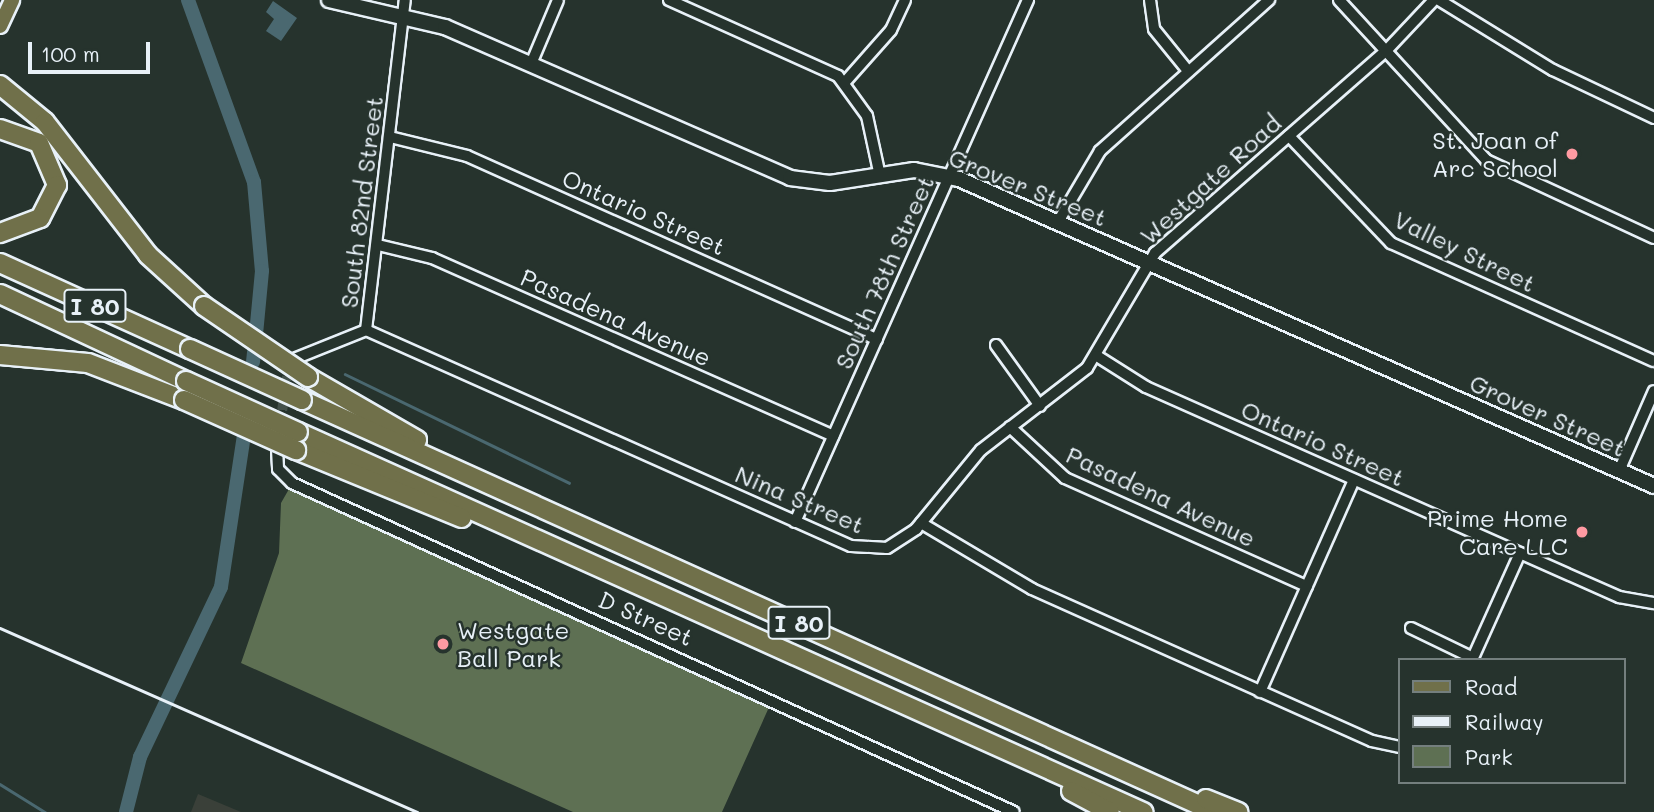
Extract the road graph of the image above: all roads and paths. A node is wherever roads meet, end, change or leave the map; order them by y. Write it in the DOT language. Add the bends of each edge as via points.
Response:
graph roads {
  1 [pos="12,0"];
  2 [pos="328,0"];
  3 [pos="405,0"];
  4 [pos="558,0"];
  5 [pos="669,0"];
  6 [pos="905,0"];
  7 [pos="1028,0"];
  8 [pos="1150,0"];
  9 [pos="1269,0"];
  10 [pos="1339,0"];
  11 [pos="1436,0"];
  12 [pos="403,19"];
  13 [pos="0,26"];
  14 [pos="1384,52"];
  15 [pos="531,64"];
  16 [pos="1188,71"];
  17 [pos="845,82"];
  18 [pos="0,85"];
  19 [pos="0,98"];
  20 [pos="1654,118"];
  21 [pos="0,129"];
  22 [pos="56,135"];
  23 [pos="1289,136"];
  24 [pos="390,137"];
  25 [pos="880,176"];
  26 [pos="949,176"];
  27 [pos="1058,222"];
  28 [pos="0,233"];
  29 [pos="1654,238"];
  30 [pos="378,246"];
  31 [pos="1148,262"];
  32 [pos="0,263"];
  33 [pos="0,294"];
  34 [pos="0,307"];
  35 [pos="366,330"];
  36 [pos="877,339"];
  37 [pos="996,345"];
  38 [pos="0,355"];
  39 [pos="1097,356"];
  40 [pos="294,359"];
  41 [pos="1654,360"];
  42 [pos="186,380"];
  43 [pos="1654,391"];
  44 [pos="1040,406"];
  45 [pos="1010,427"];
  46 [pos="833,436"];
  47 [pos="297,441"];
  48 [pos="277,451"];
  49 [pos="1619,471"];
  50 [pos="1354,480"];
  51 [pos="1654,486"];
  52 [pos="795,522"];
  53 [pos="921,523"];
  54 [pos="582,526"];
  55 [pos="1520,553"];
  56 [pos="1307,586"];
  57 [pos="1654,603"];
  58 [pos="1411,628"];
  59 [pos="1471,658"];
  60 [pos="1473,658"];
  61 [pos="1260,692"];
  62 [pos="1015,721"];
  63 [pos="944,723"];
  64 [pos="1398,747"];
  65 [pos="1014,812"];
  66 [pos="1110,812"];
  67 [pos="1143,812"];
  68 [pos="1215,812"];
  69 [pos="1238,812"];
  1 -- 13 [label="main road"];
  2 -- 12 [label="street, Grover Street"];
  3 -- 12 [label="street, South 82nd Street"];
  4 -- 15 [label="street"];
  5 -- 17 [label="street"];
  6 -- 17 [label="street" via="891,30"];
  7 -- 26 [label="street, South 78th Street"];
  8 -- 16 [label="street" via="1154,29"];
  9 -- 16 [label="street"];
  10 -- 14 [label="street"];
  11 -- 14 [label="street, Westgate Road"];
  11 -- 20 [label="street" via="1553,70"];
  12 -- 15 [label="street, Grover Street" via="445,27"];
  12 -- 24 [label="street, South 82nd Street"];
  14 -- 23 [label="street, Westgate Road"];
  14 -- 29 [label="street" via="1486,160"];
  15 -- 25 [label="street, Grover Street" via="790,178 830,183"];
  16 -- 27 [label="street" via="1100,151"];
  17 -- 25 [label="street" via="867,116"];
  18 -- 22 [label="highway"];
  19 -- 22 [label="highway"];
  21 -- 28 [label="highway" via="39,143 57,185 40,218"];
  22 -- 54 [label="highway, bridge" via="148,255 204,306 308,377"];
  23 -- 31 [label="street, Westgate Road"];
  23 -- 41 [label="street, Valley Street" via="1391,243"];
  24 -- 30 [label="street, South 82nd Street"];
  24 -- 36 [label="street, Ontario Street" via="467,156"];
  25 -- 26 [label="street, Grover Street" via="914,170"];
  26 -- 27 [label="street, Grover Street"];
  26 -- 36 [label="street, South 78th Street"];
  27 -- 31 [label="street, Grover Street"];
  30 -- 35 [label="street, South 82nd Street"];
  30 -- 46 [label="street, Pasadena Avenue" via="432,258"];
  31 -- 39 [label="street, Westgate Road"];
  31 -- 49 [label="street, Grover Street"];
  32 -- 54 [label="highway, I 80, bridge"];
  33 -- 42 [label="highway, I 80"];
  34 -- 42 [label="highway"];
  35 -- 40 [label="street, South 82nd Street"];
  35 -- 52 [label="street, Nina Street"];
  36 -- 46 [label="street, South 78th Street"];
  37 -- 44 [label="street"];
  38 -- 47 [label="highway, bridge" via="88,363"];
  39 -- 44 [label="street, Westgate Road"];
  39 -- 50 [label="street, Ontario Street" via="1146,387"];
  42 -- 47 [label="highway, I 80, bridge"];
  43 -- 49 [label="street"];
  44 -- 45 [label="street, Westgate Road"];
  45 -- 53 [label="street, Westgate Road" via="961,468"];
  45 -- 56 [label="street, Pasadena Avenue" via="1065,478"];
  46 -- 52 [label="street, South 78th Street"];
  47 -- 63 [label="highway, I 80"];
  48 -- 65 [label="street, D Street" via="280,473 292,483"];
  49 -- 51 [label="street, Grover Street"];
  50 -- 55 [label="street, Ontario Street"];
  50 -- 56 [label="street"];
  52 -- 53 [label="street, Nina Street" via="873,550 895,545"];
  53 -- 61 [label="street" via="1032,589"];
  54 -- 62 [label="highway, I 80"];
  55 -- 57 [label="street, Ontario Street" via="1626,599"];
  55 -- 60 [label="street"];
  56 -- 61 [label="street"];
  58 -- 59 [label="street"];
  61 -- 64 [label="street" via="1372,741"];
  62 -- 68 [label="highway, I 80"];
  62 -- 69 [label="highway"];
  63 -- 66 [label="highway"];
  63 -- 67 [label="highway, I 80"];
}
